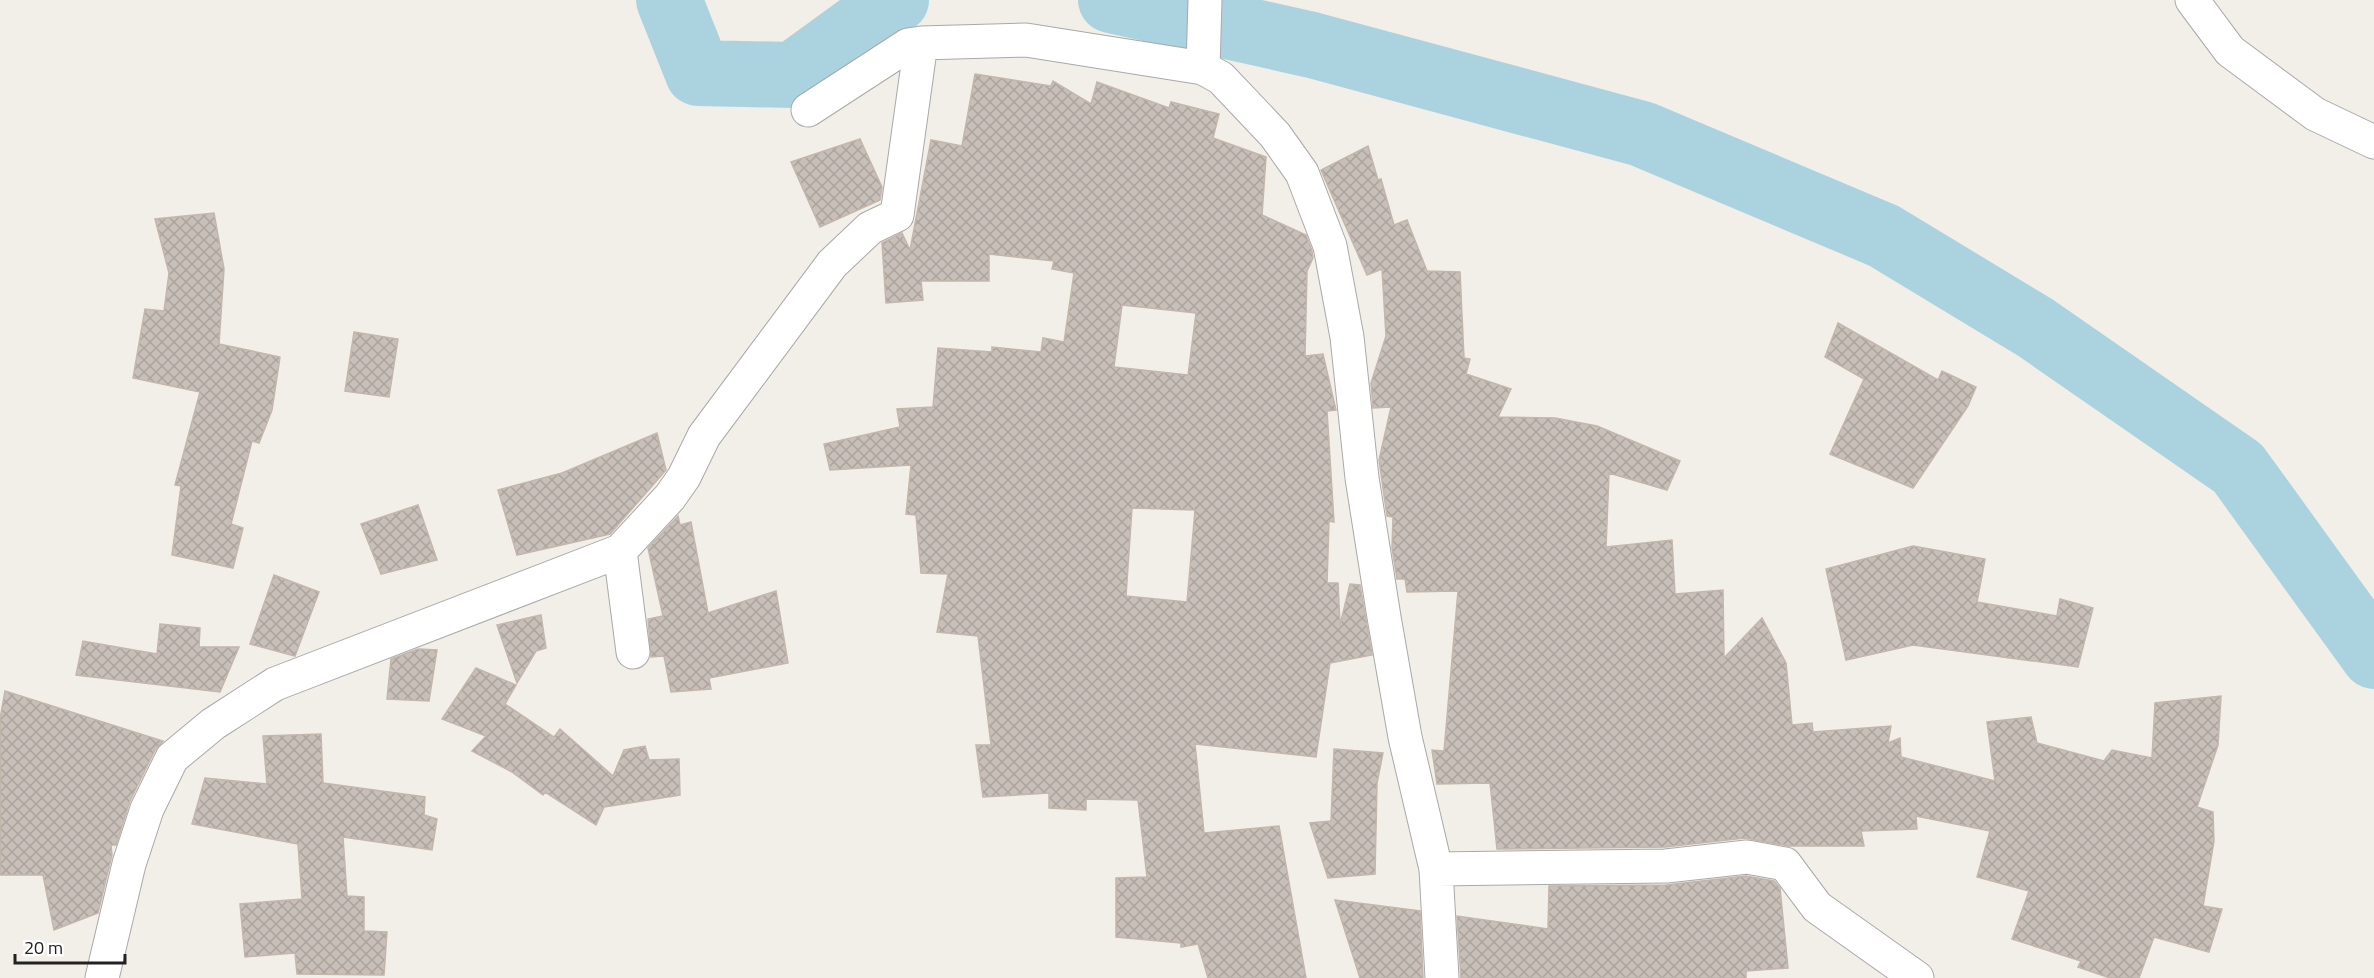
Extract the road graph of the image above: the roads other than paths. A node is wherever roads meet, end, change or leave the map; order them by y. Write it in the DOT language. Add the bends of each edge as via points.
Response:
graph roads {
  1 [pos="1205,0"];
  2 [pos="2192,0"];
  3 [pos="921,43"];
  4 [pos="1204,60"];
  5 [pos="808,110"];
  6 [pos="2374,142"];
  7 [pos="620,551"];
  8 [pos="633,652"];
  9 [pos="1436,869"];
  10 [pos="102,978"];
  11 [pos="1442,978"];
  12 [pos="1917,978"];
  1 -- 4 [label="street"];
  2 -- 6 [label="street" via="2230,51 2315,114"];
  3 -- 4 [label="street" via="1026,40"];
  3 -- 5 [label="street" via="908,45"];
  3 -- 7 [label="street" via="897,215 870,228 832,264 704,436 670,497"];
  4 -- 9 [label="street" via="1275,135 1302,173 1330,246 1347,337 1362,478 1384,617 1405,737"];
  7 -- 8 [label="street"];
  7 -- 10 [label="street" via="275,684 213,724 172,758 147,809 129,864"];
  9 -- 11 [label="street"];
  9 -- 12 [label="street" via="1666,866 1748,857 1785,864 1817,907"];
}
